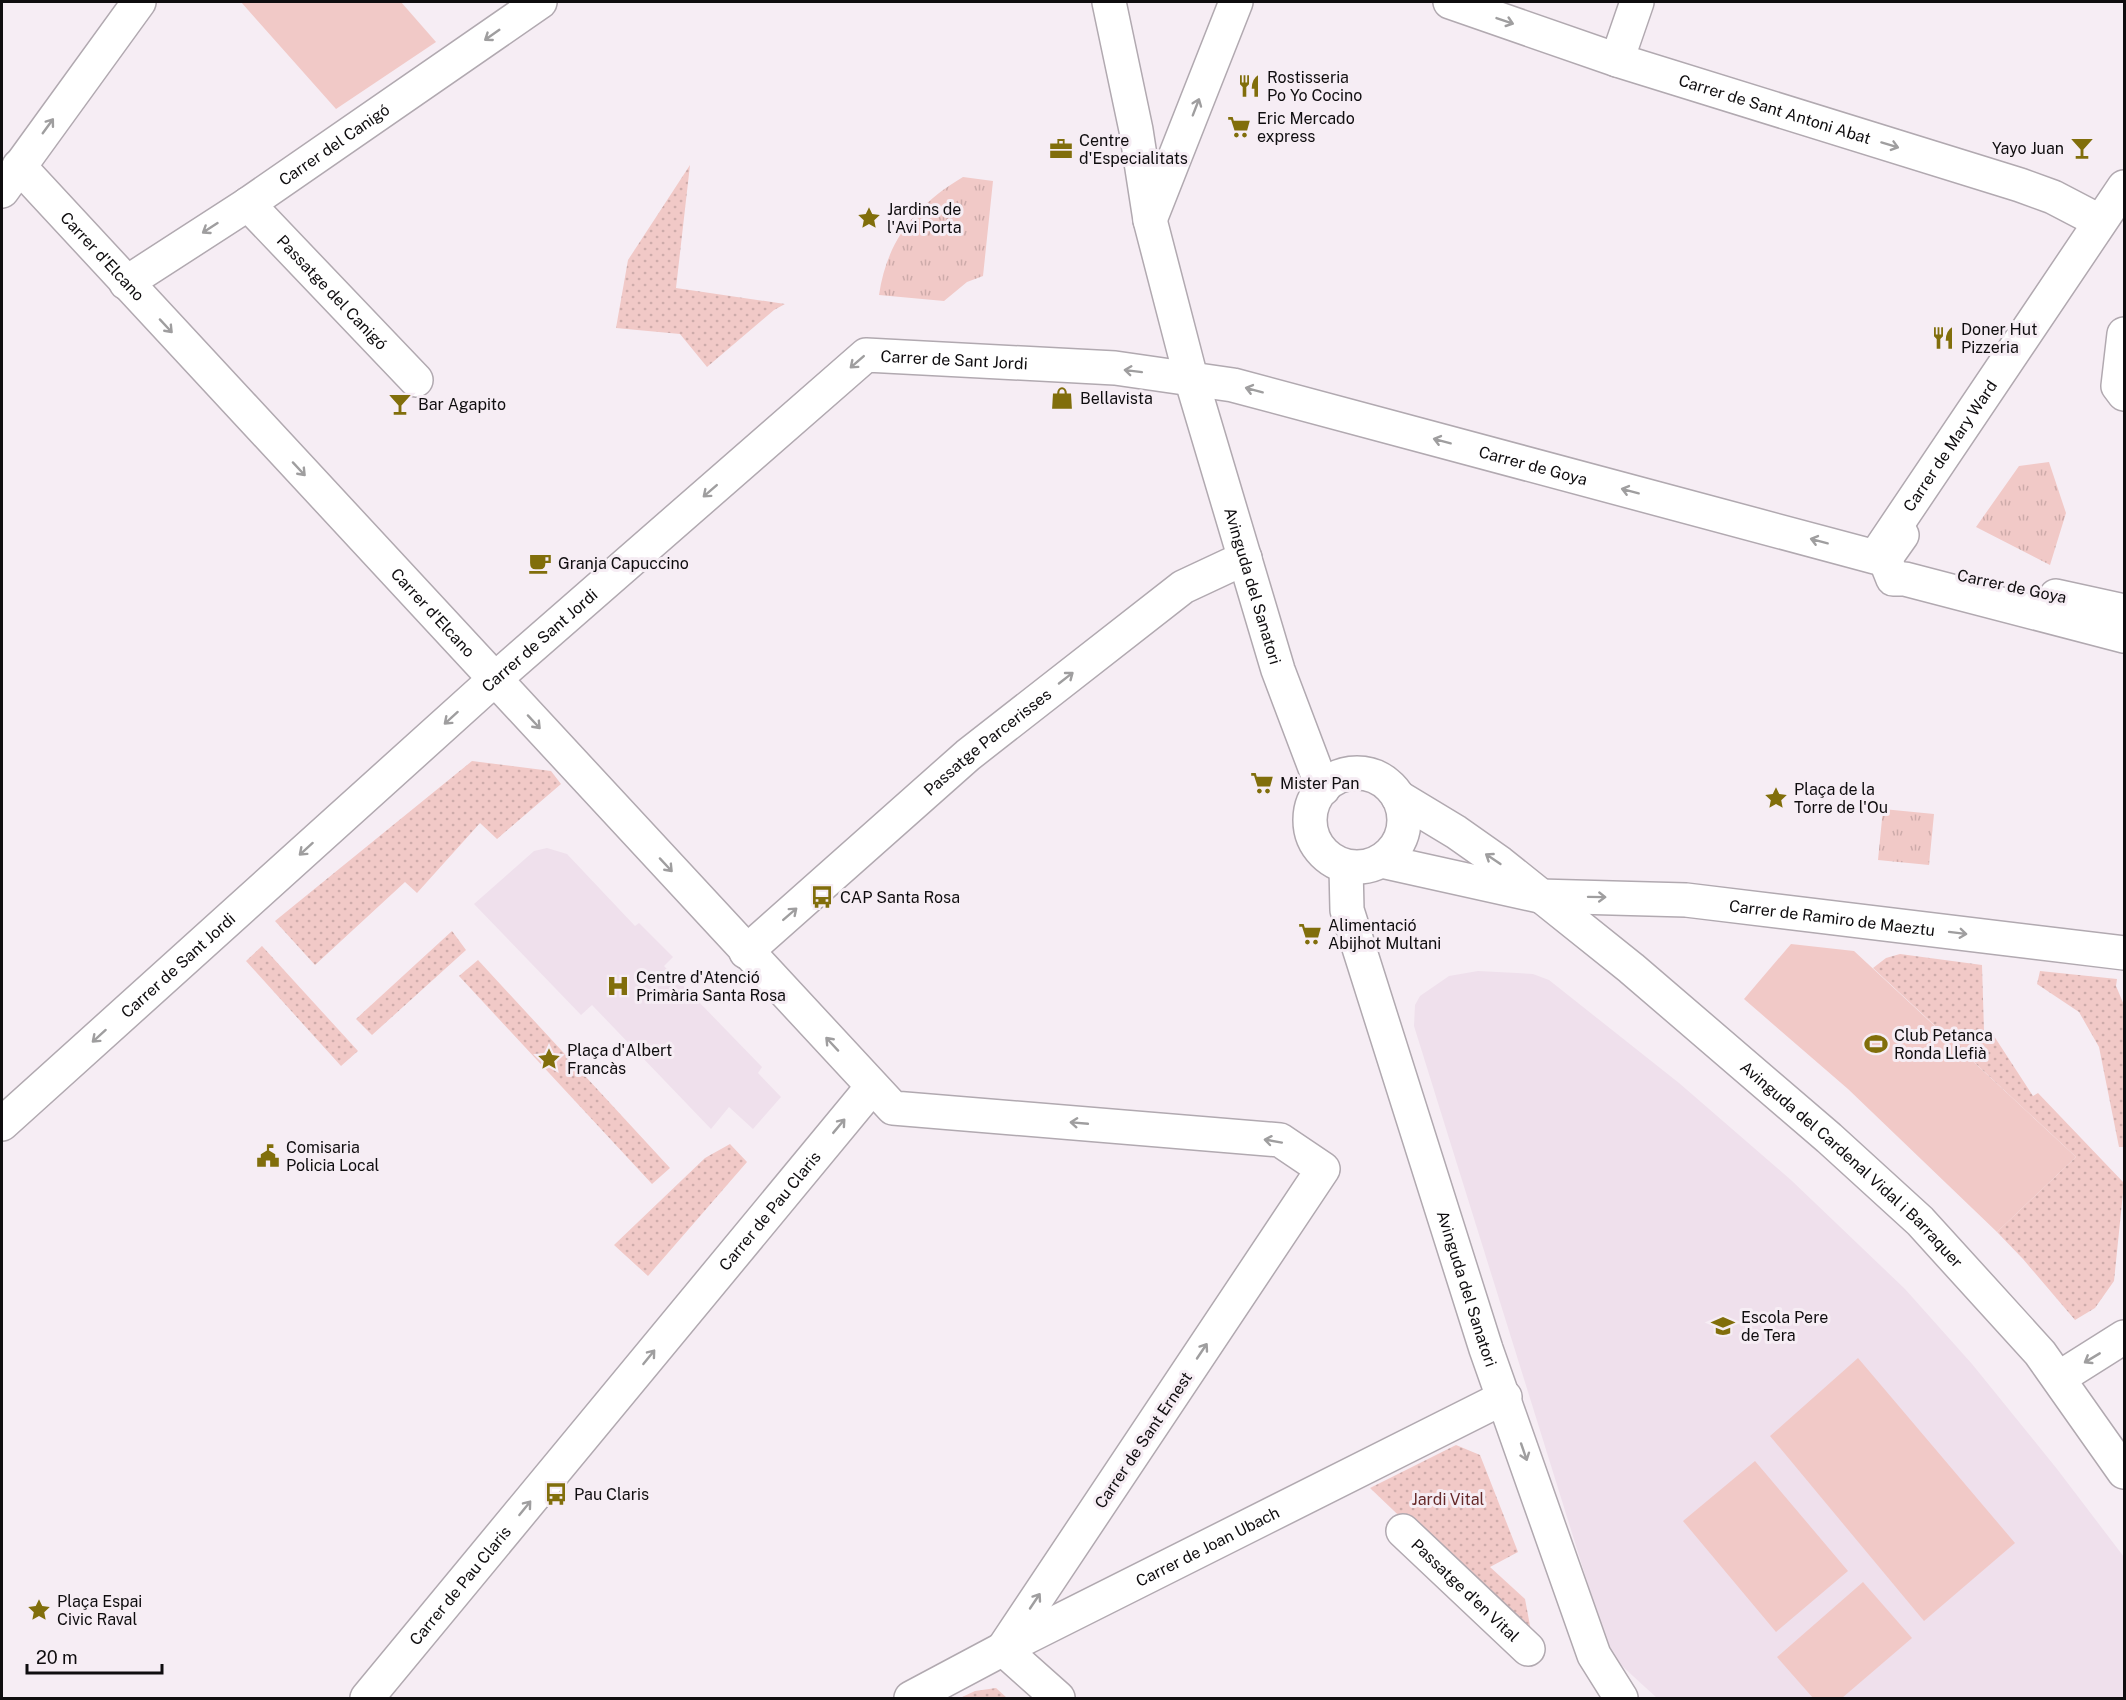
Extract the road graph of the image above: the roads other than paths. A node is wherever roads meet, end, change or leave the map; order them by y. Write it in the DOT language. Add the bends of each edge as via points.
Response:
graph roads {
  1 [pos="139,2"];
  2 [pos="540,2"];
  3 [pos="1109,2"];
  4 [pos="1236,2"];
  5 [pos="1450,2"];
  6 [pos="1637,2"];
  7 [pos="1617,60"];
  8 [pos="10,178"];
  9 [pos="2124,187"];
  10 [pos="248,204"];
  11 [pos="2112,219"];
  12 [pos="1150,220"];
  13 [pos="126,283"];
  14 [pos="2124,334"];
  15 [pos="1191,378"];
  16 [pos="416,380"];
  17 [pos="2124,394"];
  18 [pos="1245,558"];
  19 [pos="1887,559"];
  20 [pos="2124,611"];
  21 [pos="2124,636"];
  22 [pos="495,679"];
  23 [pos="1323,789"];
  24 [pos="1398,797"];
  25 [pos="1381,861"];
  26 [pos="1346,867"];
  27 [pos="1539,896"];
  28 [pos="746,952"];
  29 [pos="2124,953"];
  30 [pos="872,1087"];
  31 [pos="2,1124"];
  32 [pos="2124,1336"];
  33 [pos="2059,1378"];
  34 [pos="1505,1397"];
  35 [pos="2124,1472"];
  36 [pos="1403,1531"];
  37 [pos="1003,1649"];
  38 [pos="1528,1649"];
  39 [pos="367,1698"];
  40 [pos="911,1698"];
  41 [pos="1058,1698"];
  42 [pos="1622,1698"];
  8 -- 1 [label="street, one-way"];
  2 -- 10 [label="street, Carrer del Canigó, one-way"];
  3 -- 12 [label="street, Avinguda del Sanatori"];
  12 -- 4 [label="street, one-way"];
  5 -- 7 [label="street, Carrer de Sant Antoni Abat, one-way"];
  6 -- 7 [label="street"];
  7 -- 11 [label="street, Carrer de Sant Antoni Abat, one-way" via="2020,185"];
  8 -- 13 [label="street, Carrer d'Elcano"];
  9 -- 11 [label="street, Carrer de Mary Ward"];
  10 -- 13 [label="street, Carrer del Canigó, one-way"];
  10 -- 16 [label="street, Passatge del Canigó"];
  11 -- 19 [label="street, Carrer de Mary Ward"];
  11 -- 21 [label="street" via="1885,559 1893,579"];
  12 -- 15 [label="street, Avinguda del Sanatori"];
  13 -- 22 [label="street, Carrer d'Elcano, one-way"];
  14 -- 17 [label="street" via="2118,386"];
  15 -- 18 [label="street, Avinguda del Sanatori"];
  19 -- 15 [label="street, Carrer de Goya, one-way" via="1264,393"];
  15 -- 22 [label="street, Carrer de Sant Jordi, one-way" via="1115,368 866,355"];
  18 -- 23 [label="street, Avinguda del Sanatori" via="1278,670"];
  28 -- 18 [label="street, Passatge Parcerisses, one-way" via="968,755 1183,586"];
  19 -- 20 [label="street, Carrer de Goya"];
  22 -- 28 [label="street, Carrer d'Elcano, one-way"];
  22 -- 31 [label="street, Carrer de Sant Jordi, one-way"];
  23 -- 24 [label="street" via="1332,781 1356,773 1381,779"];
  23 -- 26 [label="street" via="1310,820 1313,837 1322,852"];
  24 -- 25 [label="street" via="1404,815 1403,832 1395,849"];
  27 -- 24 [label="street, Avinguda del Cardenal Vidal i Barraquer, one-way" via="1456,832"];
  25 -- 26 [label="street" via="1358,868"];
  25 -- 27 [label="street, Avinguda del Cardenal Vidal i Barraquer"];
  26 -- 34 [label="street, Avinguda del Sanatori" via="1347,910 1486,1349"];
  27 -- 29 [label="street, Carrer de Ramiro de Maeztu, one-way" via="1686,900"];
  27 -- 33 [label="street, Avinguda del Cardenal Vidal i Barraquer" via="1742,1062 1920,1221 2025,1335"];
  30 -- 28 [label="street, Carrer d'Elcano, one-way"];
  37 -- 30 [label="street, Carrer de Sant Ernest, one-way" via="1323,1169 1280,1140 893,1108"];
  39 -- 30 [label="street, Carrer de Pau Claris, one-way"];
  32 -- 33 [label="street, one-way"];
  33 -- 35 [label="street, Avinguda del Cardenal Vidal i Barraquer"];
  34 -- 37 [label="street, Carrer de Joan Ubach"];
  34 -- 42 [label="street, Avinguda del Sanatori, one-way" via="1594,1655"];
  36 -- 38 [label="street, Passatge d'en Vital"];
  37 -- 40 [label="street, Carrer de Joan Ubach"];
  37 -- 41 [label="street"];
}
